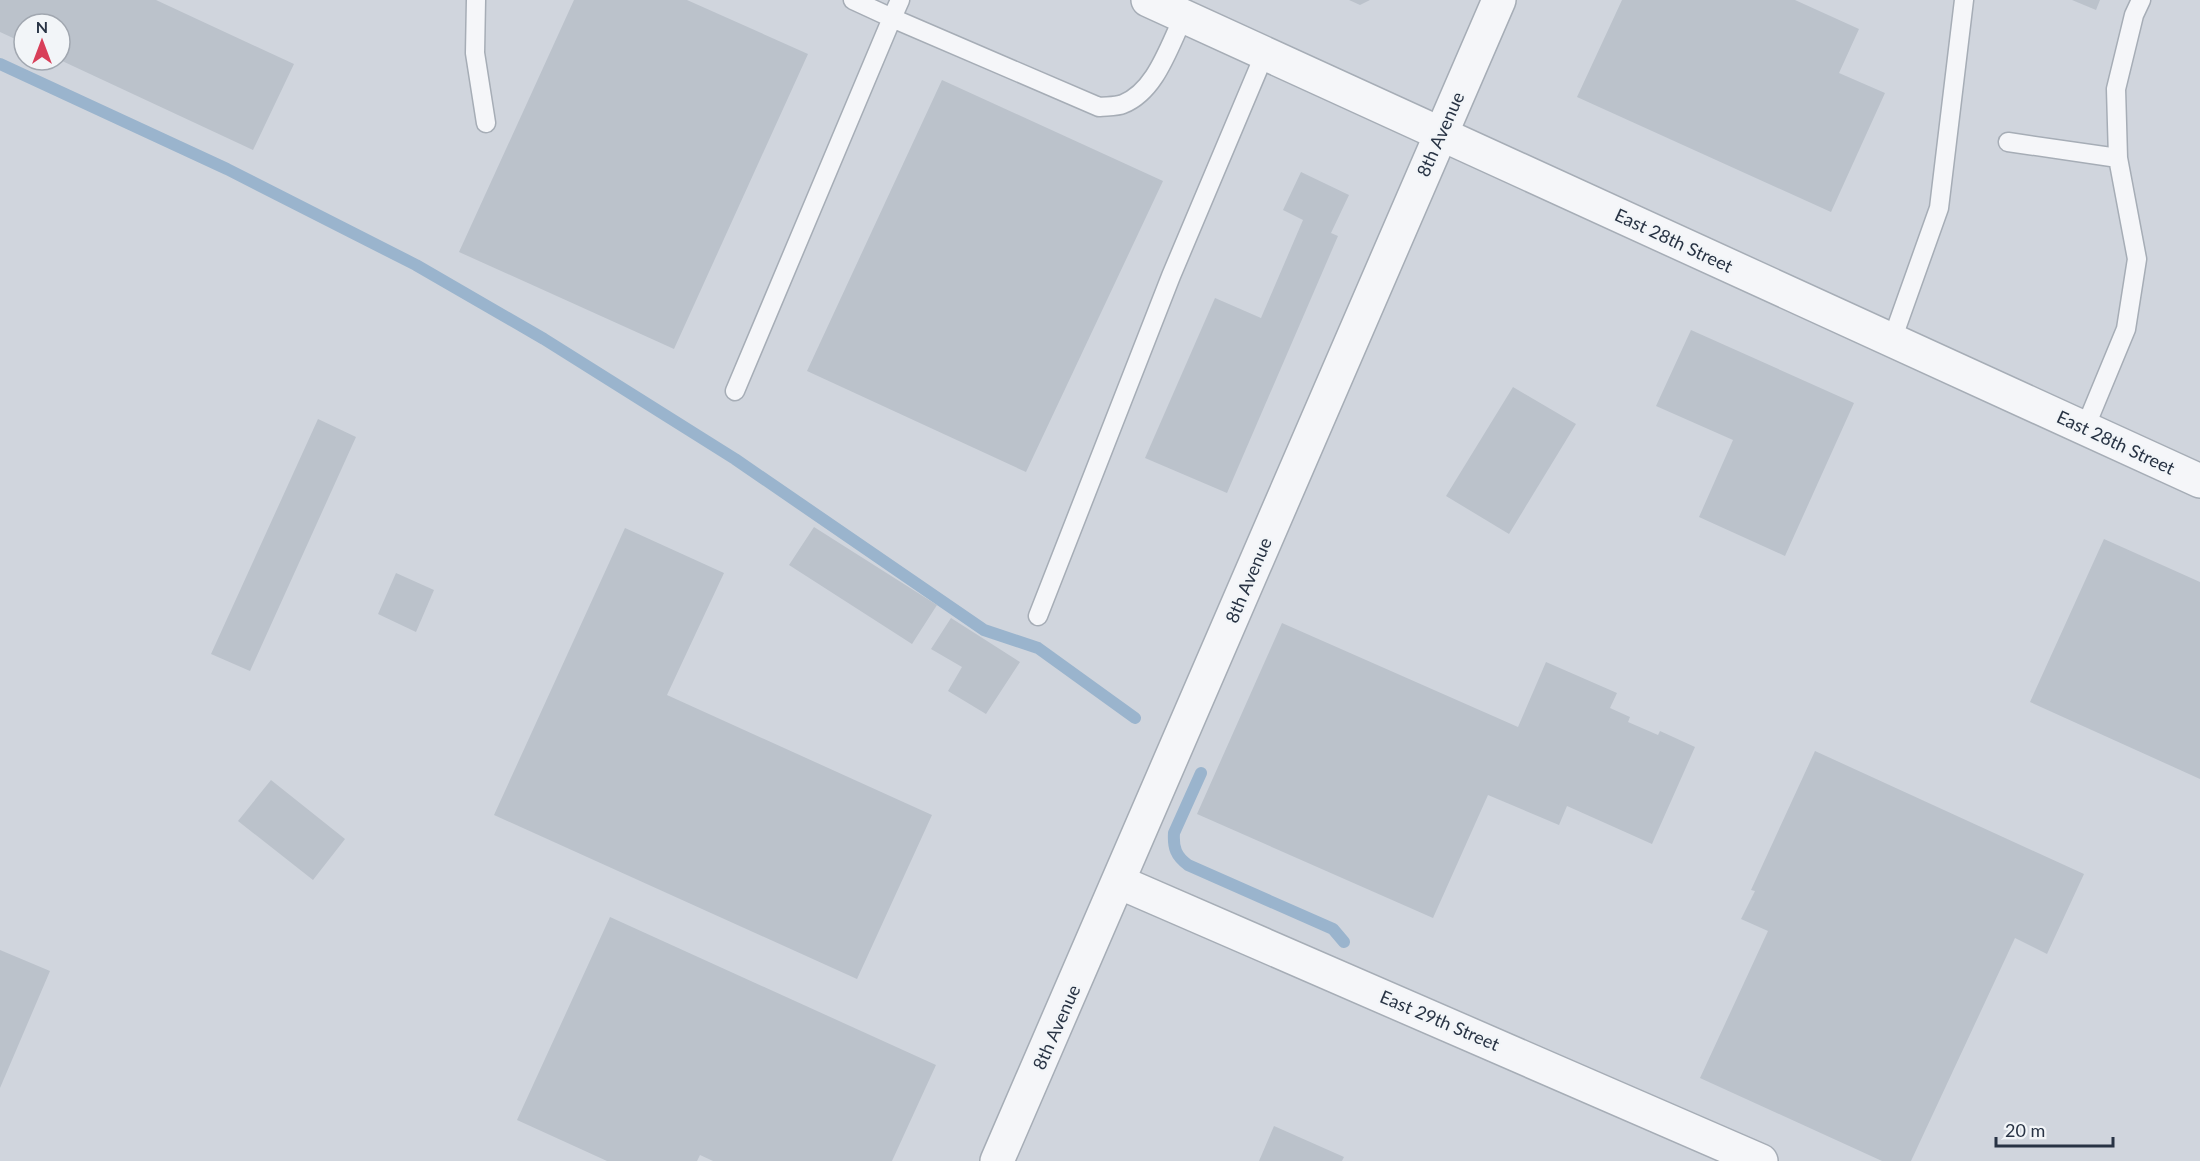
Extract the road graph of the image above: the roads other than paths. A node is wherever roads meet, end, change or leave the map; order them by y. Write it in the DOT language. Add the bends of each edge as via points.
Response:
graph roads {
  1 [pos="476,0"];
  2 [pos="853,0"];
  3 [pos="900,0"];
  4 [pos="1148,0"];
  5 [pos="1499,0"];
  6 [pos="1964,0"];
  7 [pos="2141,0"];
  8 [pos="1184,16"];
  9 [pos="892,18"];
  10 [pos="1265,52"];
  11 [pos="486,123"];
  12 [pos="1440,132"];
  13 [pos="2008,142"];
  14 [pos="2118,158"];
  15 [pos="1892,340"];
  16 [pos="735,391"];
  17 [pos="2085,428"];
  18 [pos="2200,481"];
  19 [pos="1038,616"];
  20 [pos="1119,882"];
  21 [pos="997,1161"];
  22 [pos="1761,1161"];
  1 -- 11 [label="lane" via="475,52"];
  2 -- 9 [label="lane"];
  3 -- 9 [label="lane"];
  4 -- 8 [label="street, East 28th Street"];
  5 -- 12 [label="street, 8th Avenue"];
  6 -- 15 [label="lane" via="1939,208"];
  7 -- 14 [label="lane" via="2116,89"];
  8 -- 9 [label="lane" via="1155,75 1140,94 1121,105 1099,107"];
  8 -- 10 [label="street, East 28th Street"];
  9 -- 16 [label="lane"];
  10 -- 12 [label="street, East 28th Street"];
  10 -- 19 [label="lane" via="1171,276"];
  12 -- 15 [label="street, East 28th Street"];
  12 -- 20 [label="street, 8th Avenue"];
  13 -- 14 [label="lane"];
  14 -- 17 [label="lane" via="2137,259 2126,329"];
  15 -- 17 [label="street, East 28th Street"];
  17 -- 18 [label="street, East 28th Street"];
  20 -- 21 [label="street, 8th Avenue"];
  20 -- 22 [label="street, East 29th Street"];
}
